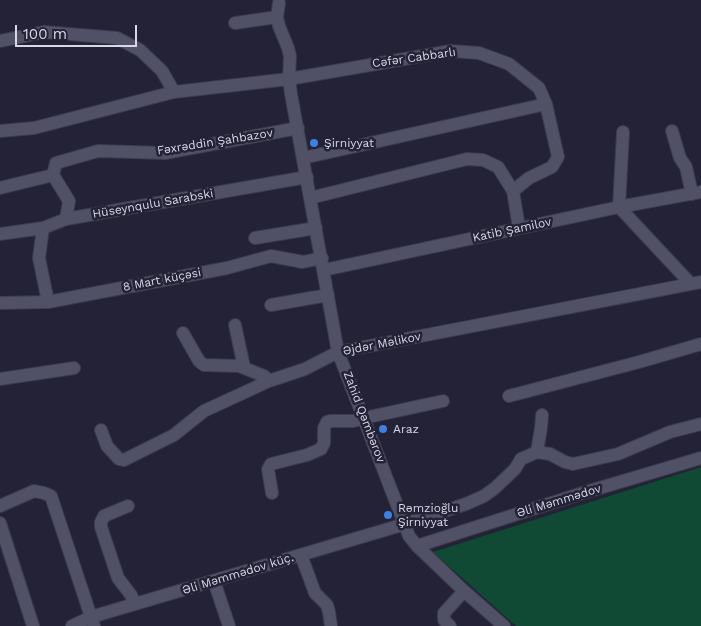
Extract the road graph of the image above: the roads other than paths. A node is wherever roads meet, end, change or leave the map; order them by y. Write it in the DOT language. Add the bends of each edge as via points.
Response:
graph roads {
  1 [pos="279,3"];
  2 [pos="277,18"];
  3 [pos="235,23"];
  4 [pos="0,41"];
  5 [pos="289,79"];
  6 [pos="174,92"];
  7 [pos="546,104"];
  8 [pos="298,128"];
  9 [pos="0,131"];
  10 [pos="672,131"];
  11 [pos="623,132"];
  12 [pos="303,158"];
  13 [pos="54,175"];
  14 [pos="307,177"];
  15 [pos="0,188"];
  16 [pos="513,191"];
  17 [pos="696,193"];
  18 [pos="310,198"];
  19 [pos="619,207"];
  20 [pos="66,219"];
  21 [pos="43,228"];
  22 [pos="316,228"];
  23 [pos="519,228"];
  24 [pos="0,234"];
  25 [pos="255,238"];
  26 [pos="323,264"];
  27 [pos="696,283"];
  28 [pos="328,295"];
  29 [pos="48,302"];
  30 [pos="0,303"];
  31 [pos="271,305"];
  32 [pos="235,325"];
  33 [pos="184,333"];
  34 [pos="701,344"];
  35 [pos="338,352"];
  36 [pos="244,367"];
  37 [pos="74,368"];
  38 [pos="0,379"];
  39 [pos="269,381"];
  40 [pos="509,396"];
  41 [pos="443,401"];
  42 [pos="542,414"];
  43 [pos="364,418"];
  44 [pos="701,424"];
  45 [pos="101,430"];
  46 [pos="537,452"];
  47 [pos="701,458"];
  48 [pos="272,493"];
  49 [pos="0,506"];
  50 [pos="128,506"];
  51 [pos="0,523"];
  52 [pos="405,524"];
  53 [pos="417,546"];
  54 [pos="302,555"];
  55 [pos="214,581"];
  56 [pos="464,591"];
  57 [pos="135,604"];
  58 [pos="93,622"];
  59 [pos="33,626"];
  60 [pos="72,626"];
  61 [pos="229,626"];
  62 [pos="331,626"];
  63 [pos="450,626"];
  64 [pos="504,626"];
  1 -- 2 [label="street"];
  2 -- 3 [label="street"];
  2 -- 5 [label="street, Zahid Qəmbərov" via="290,56"];
  4 -- 6 [label="street" via="44,32 117,38 140,50 162,71"];
  5 -- 6 [label="street, Cəfər Cabbarlı"];
  5 -- 7 [label="street, Cəfər Cabbarlı" via="450,51 480,53 509,64 538,88"];
  5 -- 8 [label="street, Zahid Qəmbərov"];
  6 -- 9 [label="street, Cəfər Cabbarlı" via="34,128"];
  7 -- 12 [label="street"];
  7 -- 16 [label="street, Cəfər Cabbarlı" via="558,157 552,167 529,178"];
  8 -- 12 [label="street, Zahid Qəmbərov"];
  8 -- 13 [label="street, Fəxrəddin Şahbazov" via="165,153 98,151 56,163"];
  10 -- 17 [label="street"];
  11 -- 19 [label="street"];
  12 -- 14 [label="street, Zahid Qəmbərov"];
  13 -- 15 [label="street"];
  13 -- 20 [label="street" via="69,201"];
  14 -- 18 [label="street, Zahid Qəmbərov"];
  14 -- 20 [label="street, Hüseynqulu Sarabski"];
  16 -- 18 [label="street" via="498,167 483,160 467,159"];
  16 -- 23 [label="street"];
  17 -- 19 [label="street, Katib Şamilov"];
  18 -- 22 [label="street, Zahid Qəmbərov"];
  19 -- 23 [label="street, Katib Şamilov"];
  19 -- 27 [label="street"];
  20 -- 21 [label="street, Hüseynqulu Sarabski"];
  21 -- 24 [label="street, Hüseynqulu Sarabski"];
  21 -- 29 [label="street" via="40,258"];
  22 -- 25 [label="street"];
  22 -- 26 [label="street, Zahid Qəmbərov"];
  23 -- 26 [label="street, Katib Şamilov"];
  26 -- 28 [label="street, Zahid Qəmbərov"];
  26 -- 29 [label="street, 8 Mart küçəsi" via="271,256 227,268"];
  27 -- 35 [label="street, Əjdər Məlikov"];
  28 -- 31 [label="street"];
  28 -- 35 [label="street, Zahid Qəmbərov"];
  29 -- 30 [label="street, 8 Mart küçəsi"];
  32 -- 36 [label="street"];
  33 -- 36 [label="street" via="199,361 204,364"];
  34 -- 40 [label="street"];
  35 -- 39 [label="street, Əjdər Məlikov" via="306,369"];
  35 -- 43 [label="street, Zahid Qəmbərov"];
  36 -- 39 [label="street"];
  37 -- 38 [label="street"];
  39 -- 45 [label="street, Əjdər Məlikov" via="204,411 174,435 124,460 118,459 107,446"];
  41 -- 43 [label="street"];
  42 -- 46 [label="street"];
  43 -- 48 [label="street" via="330,421 324,428 324,443 320,449 271,464 268,469"];
  43 -- 52 [label="street, Zahid Qəmbərov"];
  44 -- 46 [label="street" via="670,432 618,454 573,464"];
  46 -- 52 [label="street, Əli Məmmədov küç." via="521,459 506,479 484,496"];
  47 -- 53 [label="street, Əli Məmmədov"];
  49 -- 58 [label="street" via="34,491 51,496"];
  50 -- 57 [label="street" via="104,516 101,527 118,578"];
  51 -- 59 [label="street"];
  52 -- 53 [label="street, Zahid Qəmbərov"];
  52 -- 54 [label="street, Əli Məmmədov küç."];
  53 -- 56 [label="street, Zahid Qəmbərov"];
  54 -- 55 [label="street, Əli Məmmədov küç."];
  54 -- 62 [label="street" via="315,593 327,605"];
  55 -- 57 [label="street, Əli Məmmədov küç."];
  55 -- 61 [label="street"];
  56 -- 63 [label="street" via="444,613 444,620"];
  56 -- 64 [label="street, Zahid Qəmbərov"];
  57 -- 58 [label="street, Əli Məmmədov küç."];
  58 -- 60 [label="street, Əli Məmmədov küç."];
}
